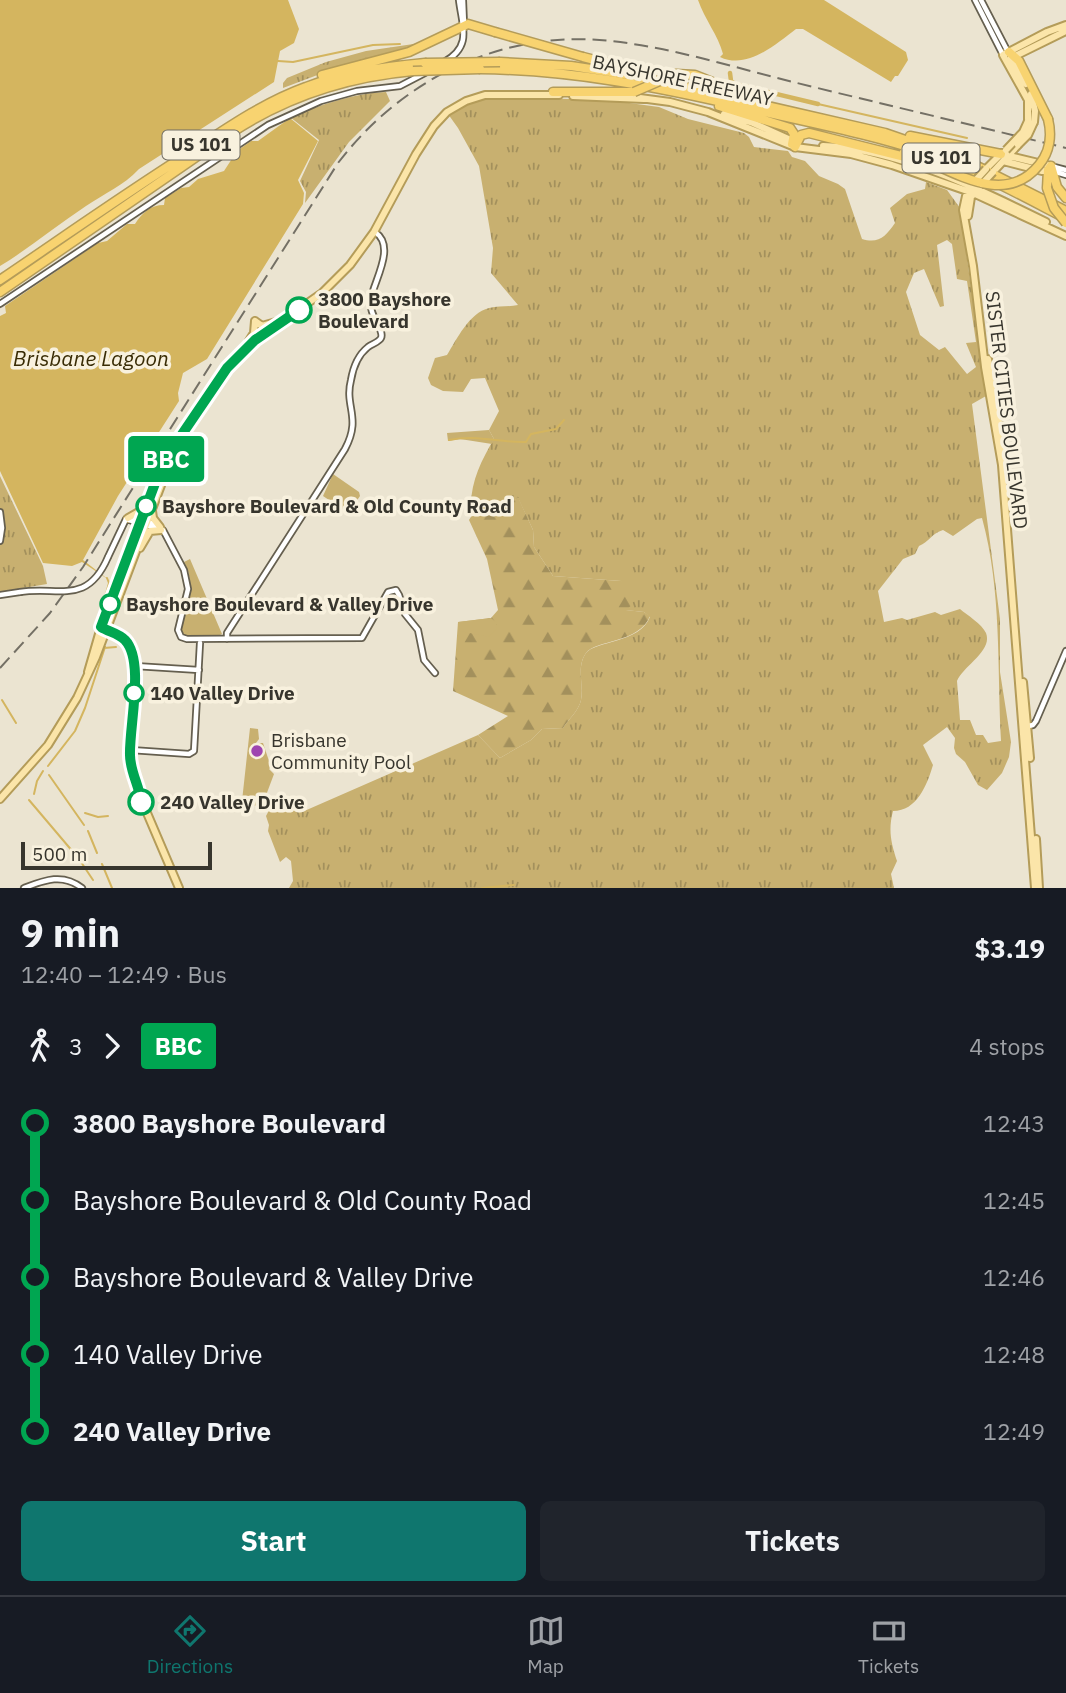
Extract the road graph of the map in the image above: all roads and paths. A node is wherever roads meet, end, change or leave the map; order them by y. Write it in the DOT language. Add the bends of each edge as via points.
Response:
graph roads {
  1 [pos="975,0"];
  2 [pos="981,0"];
  3 [pos="462,1"];
  4 [pos="464,25"];
  5 [pos="1066,25"];
  6 [pos="1066,32"];
  7 [pos="1009,56"];
  8 [pos="670,82"];
  9 [pos="553,92"];
  10 [pos="697,96"];
  11 [pos="644,99"];
  12 [pos="783,109"];
  13 [pos="248,114"];
  14 [pos="831,121"];
  15 [pos="1031,121"];
  16 [pos="806,122"];
  17 [pos="794,144"];
  18 [pos="416,154"];
  19 [pos="1006,155"];
  20 [pos="1026,161"];
  21 [pos="1051,169"];
  22 [pos="1066,173"];
  23 [pos="974,187"];
  24 [pos="1017,193"];
  25 [pos="1066,198"];
  26 [pos="1066,211"];
  27 [pos="1066,221"];
  28 [pos="374,232"];
  29 [pos="1066,234"];
  30 [pos="0,280"];
  31 [pos="0,292"];
  32 [pos="0,304"];
  33 [pos="288,317"];
  34 [pos="241,352"];
  35 [pos="148,508"];
  36 [pos="0,512"];
  37 [pos="126,520"];
  38 [pos="144,522"];
  39 [pos="162,530"];
  40 [pos="136,535"];
  41 [pos="0,541"];
  42 [pos="129,571"];
  43 [pos="0,595"];
  44 [pos="112,614"];
  45 [pos="104,629"];
  46 [pos="122,638"];
  47 [pos="227,639"];
  48 [pos="200,641"];
  49 [pos="100,646"];
  50 [pos="1066,651"];
  51 [pos="135,666"];
  52 [pos="199,668"];
  53 [pos="88,672"];
  54 [pos="435,673"];
  55 [pos="1026,727"];
  56 [pos="130,750"];
  57 [pos="0,799"];
  58 [pos="24,888"];
  59 [pos="82,888"];
  60 [pos="178,888"];
  61 [pos="1037,888"];
  1 -- 7 [label="street"];
  2 -- 7 [label="street"];
  3 -- 4 [label="street"];
  4 -- 8 [label="highway, bridge"];
  4 -- 13 [label="highway" via="409,52 303,83"];
  4 -- 32 [label="street" via="461,47 449,59 403,86 331,98 268,125"];
  5 -- 7 [label="main road"];
  6 -- 7 [label="main road"];
  7 -- 15 [label="main road" via="1028,100"];
  7 -- 16 [label="highway, bridge" via="1027,74 1048,119 1050,140 1043,159 1030,174 1010,184 978,183 930,161 841,137"];
  8 -- 12 [label="highway, BAYSHORE FREEWAY / US 101"];
  8 -- 13 [label="highway, BAYSHORE FREEWAY / US 101, bridge" via="582,68 500,62 425,64 330,79"];
  9 -- 11 [label="main road"];
  9 -- 12 [label="highway, bridge" via="634,92 676,74 699,76"];
  9 -- 18 [label="main road" via="487,91 464,98 438,117"];
  10 -- 16 [label="highway, BAYSHORE FREEWAY / US 101"];
  10 -- 17 [label="highway" via="790,128"];
  10 -- 31 [label="highway, BAYSHORE FREEWAY / US 101, bridge" via="580,74 480,69 413,71 341,83 269,110 231,133"];
  11 -- 17 [label="main road" via="753,123"];
  11 -- 18 [label="main road" via="477,97 443,116"];
  12 -- 14 [label="highway, BAYSHORE FREEWAY / US 101"];
  13 -- 30 [label="highway, BAYSHORE FREEWAY / US 101"];
  14 -- 19 [label="highway"];
  14 -- 26 [label="highway, BAYSHORE FREEWAY / US 101" via="938,150"];
  15 -- 19 [label="main road, bridge"];
  15 -- 19 [label="main road, bridge" via="1030,132"];
  16 -- 24 [label="highway, BAYSHORE FREEWAY / US 101" via="926,153"];
  17 -- 23 [label="main road" via="864,152"];
  17 -- 24 [label="highway" via="809,133 942,165"];
  18 -- 28 [label="main road"];
  19 -- 20 [label="main road"];
  19 -- 20 [label="main road"];
  19 -- 21 [label="main road" via="1042,171"];
  19 -- 23 [label="main road, bridge"];
  20 -- 21 [label="main road"];
  21 -- 22 [label="street"];
  21 -- 25 [label="highway"];
  21 -- 27 [label="highway, bridge" via="1047,188 1054,208"];
  23 -- 29 [label="main road"];
  23 -- 55 [label="main road, SISTER CITIES BOULEVARD" via="963,210 1002,464"];
  24 -- 27 [label="highway, BAYSHORE FREEWAY / US 101"];
  28 -- 33 [label="main road" via="334,283"];
  28 -- 47 [label="street" via="383,248 382,268 370,306 382,335 354,369 349,388 352,434"];
  33 -- 34 [label="main road"];
  33 -- 34 [label="main road" via="264,326 255,321 254,333"];
  34 -- 35 [label="main road" via="214,385 164,464"];
  35 -- 37 [label="main road"];
  35 -- 38 [label="main road"];
  35 -- 39 [label="main road"];
  36 -- 41 [label="street"];
  37 -- 38 [label="street"];
  37 -- 40 [label="main road" via="135,526"];
  37 -- 43 [label="street, bridge" via="97,576 81,588"];
  38 -- 39 [label="street"];
  38 -- 40 [label="main road"];
  38 -- 42 [label="main road"];
  39 -- 42 [label="main road" via="150,531"];
  39 -- 48 [label="street" via="187,581 178,632 185,639"];
  40 -- 45 [label="main road"];
  42 -- 44 [label="main road"];
  44 -- 45 [label="main road"];
  44 -- 46 [label="main road"];
  45 -- 46 [label="main road"];
  45 -- 49 [label="main road"];
  45 -- 53 [label="main road"];
  46 -- 49 [label="main road" via="109,638"];
  46 -- 51 [label="main road" via="133,651"];
  47 -- 48 [label="street"];
  47 -- 54 [label="street" via="362,638 388,592 394,590 418,630 422,656"];
  48 -- 52 [label="street"];
  49 -- 53 [label="main road"];
  50 -- 55 [label="street" via="1036,721"];
  51 -- 52 [label="street"];
  51 -- 56 [label="main road"];
  52 -- 56 [label="street" via="193,752"];
  53 -- 57 [label="main road" via="54,736"];
  55 -- 61 [label="main road, SISTER CITIES BOULEVARD"];
  56 -- 60 [label="main road" via="140,800"];
  58 -- 59 [label="street" via="59,878"];
}
